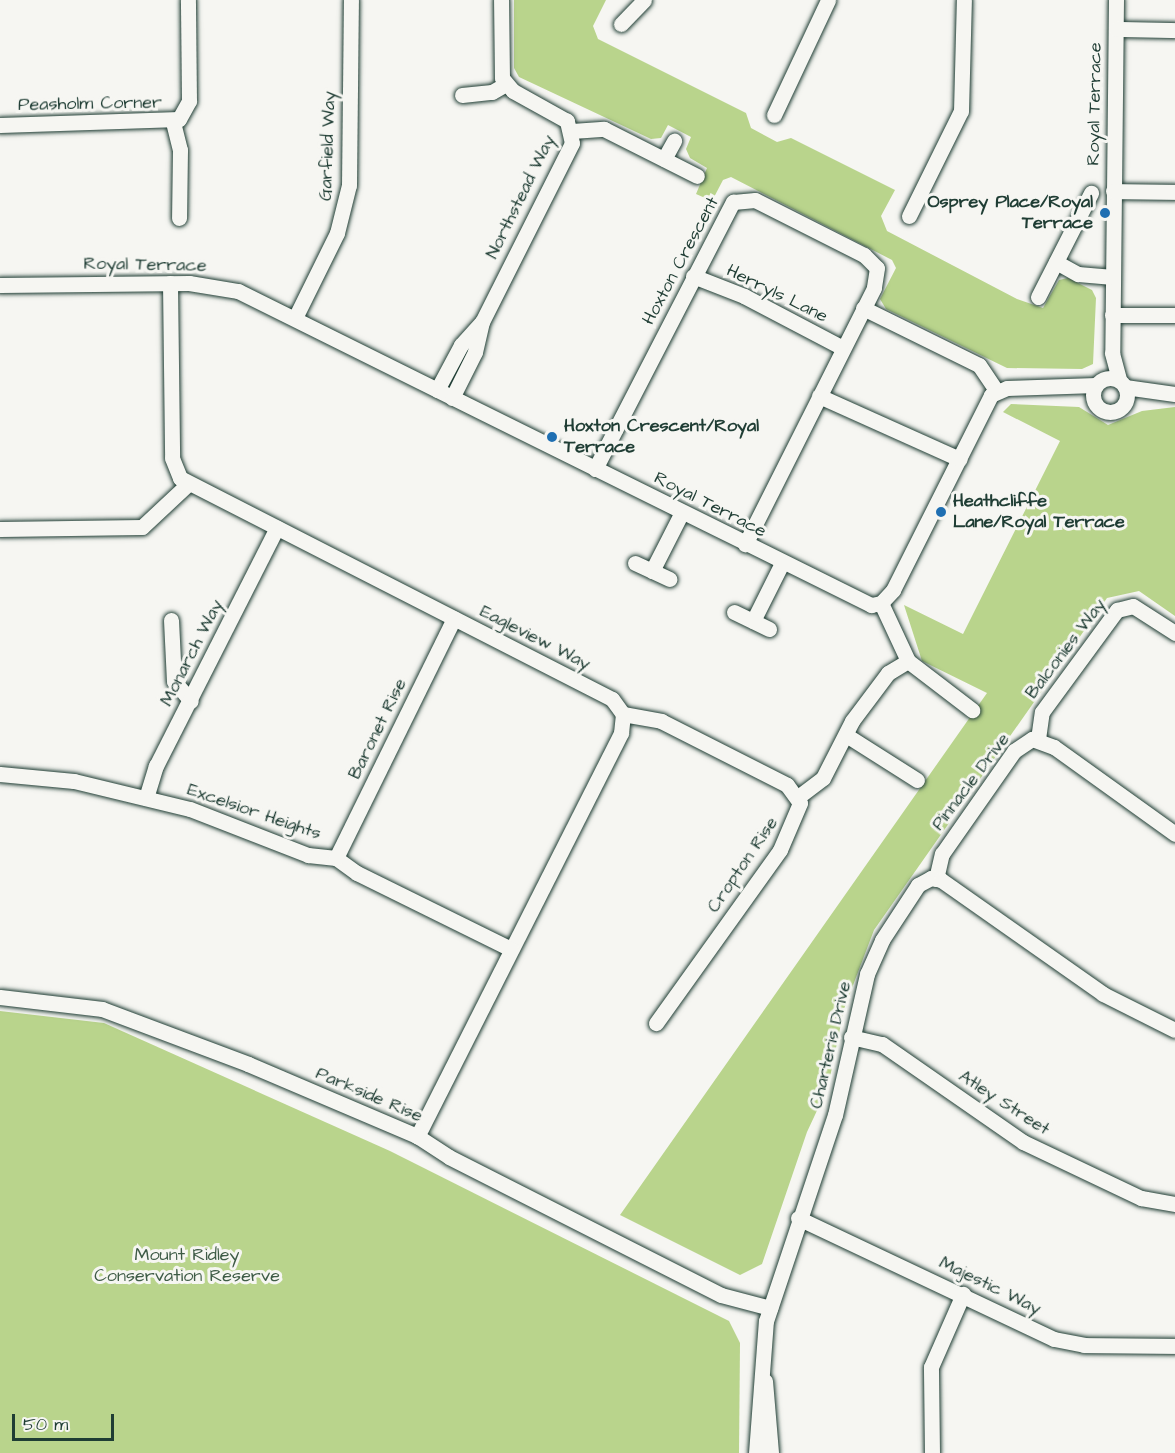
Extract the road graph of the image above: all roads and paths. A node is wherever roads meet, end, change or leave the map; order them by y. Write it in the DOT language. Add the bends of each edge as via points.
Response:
graph roads {
  1 [pos="351,0"];
  2 [pos="501,0"];
  3 [pos="644,0"];
  4 [pos="828,0"];
  5 [pos="964,0"];
  6 [pos="1116,0"];
  7 [pos="190,4"];
  8 [pos="621,24"];
  9 [pos="1116,29"];
  10 [pos="1175,30"];
  11 [pos="506,84"];
  12 [pos="462,95"];
  13 [pos="774,115"];
  14 [pos="173,122"];
  15 [pos="0,125"];
  16 [pos="573,131"];
  17 [pos="674,141"];
  18 [pos="664,159"];
  19 [pos="697,176"];
  20 [pos="1113,191"];
  21 [pos="1175,192"];
  22 [pos="1091,193"];
  23 [pos="909,216"];
  24 [pos="178,218"];
  25 [pos="1056,262"];
  26 [pos="693,276"];
  27 [pos="1113,277"];
  28 [pos="170,283"];
  29 [pos="0,285"];
  30 [pos="1038,297"];
  31 [pos="863,308"];
  32 [pos="1112,315"];
  33 [pos="1175,315"];
  34 [pos="295,318"];
  35 [pos="482,322"];
  36 [pos="843,348"];
  37 [pos="1112,353"];
  38 [pos="1099,382"];
  39 [pos="1122,384"];
  40 [pos="1058,388"];
  41 [pos="437,390"];
  42 [pos="996,390"];
  43 [pos="1171,394"];
  44 [pos="819,396"];
  45 [pos="452,398"];
  46 [pos="1095,404"];
  47 [pos="1124,405"];
  48 [pos="959,459"];
  49 [pos="595,469"];
  50 [pos="188,484"];
  51 [pos="682,512"];
  52 [pos="277,528"];
  53 [pos="0,529"];
  54 [pos="745,544"];
  55 [pos="635,562"];
  56 [pos="782,563"];
  57 [pos="652,571"];
  58 [pos="669,579"];
  59 [pos="881,603"];
  60 [pos="734,612"];
  61 [pos="454,618"];
  62 [pos="171,620"];
  63 [pos="753,621"];
  64 [pos="769,629"];
  65 [pos="1175,633"];
  66 [pos="908,661"];
  67 [pos="191,701"];
  68 [pos="972,710"];
  69 [pos="623,714"];
  70 [pos="846,735"];
  71 [pos="1038,739"];
  72 [pos="0,774"];
  73 [pos="917,780"];
  74 [pos="798,797"];
  75 [pos="146,798"];
  76 [pos="1175,834"];
  77 [pos="336,858"];
  78 [pos="936,879"];
  79 [pos="511,949"];
  80 [pos="0,997"];
  81 [pos="656,1023"];
  82 [pos="1175,1030"];
  83 [pos="851,1037"];
  84 [pos="417,1136"];
  85 [pos="1175,1204"];
  86 [pos="798,1218"];
  87 [pos="963,1294"];
  88 [pos="770,1308"];
  89 [pos="1175,1346"];
  90 [pos="764,1375"];
  91 [pos="756,1453"];
  92 [pos="771,1453"];
  93 [pos="932,1453"];
  1 -- 34 [label="street, Garfield Way" via="349,186 337,233"];
  2 -- 11 [label="street" via="501,69"];
  3 -- 8 [label="street"];
  4 -- 13 [label="street"];
  5 -- 23 [label="street" via="961,111"];
  6 -- 9 [label="street, Royal Terrace"];
  7 -- 14 [label="street, Peasholm Corner" via="189,101 184,115"];
  9 -- 10 [label="street"];
  9 -- 20 [label="street, Royal Terrace"];
  11 -- 12 [label="street" via="492,92"];
  11 -- 16 [label="street, Northstead Way" via="561,116"];
  14 -- 15 [label="street, Peasholm Corner"];
  14 -- 24 [label="street" via="180,150"];
  16 -- 18 [label="street" via="604,129"];
  16 -- 35 [label="street, Northstead Way" via="568,152"];
  17 -- 18 [label="street"];
  18 -- 19 [label="street"];
  20 -- 21 [label="street"];
  20 -- 27 [label="street, Royal Terrace"];
  22 -- 25 [label="street"];
  25 -- 27 [label="street" via="1078,274"];
  25 -- 30 [label="street"];
  26 -- 31 [label="street, Hoxton Crescent" via="727,209 738,199 747,198 871,259 877,279"];
  26 -- 36 [label="street, Herryls Lane" via="738,293"];
  26 -- 49 [label="street, Hoxton Crescent"];
  27 -- 32 [label="street, Royal Terrace"];
  28 -- 29 [label="street, Royal Terrace"];
  28 -- 34 [label="street, Royal Terrace" via="238,291"];
  28 -- 50 [label="street" via="172,458 176,472"];
  31 -- 36 [label="street, Hoxton Crescent"];
  31 -- 42 [label="street" via="979,365"];
  32 -- 33 [label="street"];
  32 -- 37 [label="street, Royal Terrace"];
  34 -- 41 [label="street, Royal Terrace"];
  35 -- 41 [label="street, Northstead Way" via="461,345"];
  35 -- 45 [label="street, Northstead Way" via="475,352"];
  36 -- 44 [label="street, Hoxton Crescent"];
  37 -- 38 [label="street, Royal Terrace"];
  37 -- 39 [label="street, Royal Terrace"];
  38 -- 39 [label="street"];
  38 -- 40 [label="street"];
  38 -- 46 [label="street, Royal Terrace"];
  39 -- 43 [label="street"];
  39 -- 47 [label="street, Royal Terrace"];
  40 -- 42 [label="street"];
  40 -- 46 [label="street"];
  41 -- 45 [label="street, Royal Terrace"];
  42 -- 48 [label="street"];
  43 -- 47 [label="street"];
  44 -- 48 [label="street"];
  44 -- 54 [label="street, Hoxton Crescent"];
  45 -- 49 [label="street, Royal Terrace"];
  46 -- 47 [label="street" via="1109,412"];
  48 -- 59 [label="street"];
  49 -- 51 [label="street, Royal Terrace"];
  50 -- 52 [label="street, Eagleview Way"];
  50 -- 53 [label="street" via="142,527"];
  51 -- 54 [label="street, Royal Terrace"];
  51 -- 57 [label="street"];
  52 -- 61 [label="street, Eagleview Way"];
  52 -- 67 [label="street, Monarch Way"];
  54 -- 56 [label="street, Royal Terrace"];
  55 -- 57 [label="street"];
  56 -- 59 [label="street, Royal Terrace" via="866,604"];
  56 -- 63 [label="street"];
  57 -- 58 [label="street"];
  59 -- 66 [label="street"];
  60 -- 63 [label="street"];
  61 -- 69 [label="street, Eagleview Way" via="612,699"];
  61 -- 77 [label="street, Baronet Rise"];
  62 -- 67 [label="street" via="174,681"];
  63 -- 64 [label="street"];
  65 -- 71 [label="street, Balconies Way" via="1133,606 1117,610 1042,712"];
  66 -- 68 [label="street"];
  66 -- 70 [label="street" via="888,673"];
  67 -- 75 [label="street, Monarch Way" via="156,766"];
  69 -- 74 [label="street" via="654,717 787,785"];
  69 -- 79 [label="street" via="621,733"];
  70 -- 73 [label="street"];
  70 -- 74 [label="street" via="823,778"];
  71 -- 76 [label="street, Pinnacle Drive"];
  71 -- 78 [label="street, Pinnacle Drive" via="1026,741 1014,752 942,854"];
  72 -- 75 [label="street, Excelsior Heights" via="74,781"];
  74 -- 81 [label="street, Cropton Rise" via="798,815 780,850"];
  75 -- 77 [label="street, Excelsior Heights" via="190,809 308,855"];
  77 -- 79 [label="street, Excelsior Heights" via="357,873"];
  78 -- 82 [label="street" via="1103,994"];
  78 -- 83 [label="street, Charteris Drive" via="918,885 882,940 867,974"];
  79 -- 84 [label="street"];
  80 -- 84 [label="street, Parkside Rise" via="102,1009 248,1064"];
  83 -- 85 [label="street, Atley Street" via="895,1052 1023,1142 1141,1198"];
  83 -- 86 [label="street, Charteris Drive" via="827,1143"];
  84 -- 88 [label="street, Parkside Rise" via="449,1157 721,1295"];
  86 -- 87 [label="street, Majestic Way"];
  86 -- 88 [label="street, Charteris Drive" via="792,1251"];
  87 -- 89 [label="street, Majestic Way" via="1067,1343"];
  87 -- 93 [label="street" via="931,1367"];
  88 -- 90 [label="street, Charteris Drive"];
  90 -- 91 [label="street, Charteris Drive" via="756,1410"];
  90 -- 92 [label="street, Charteris Drive" via="771,1410"];
}
